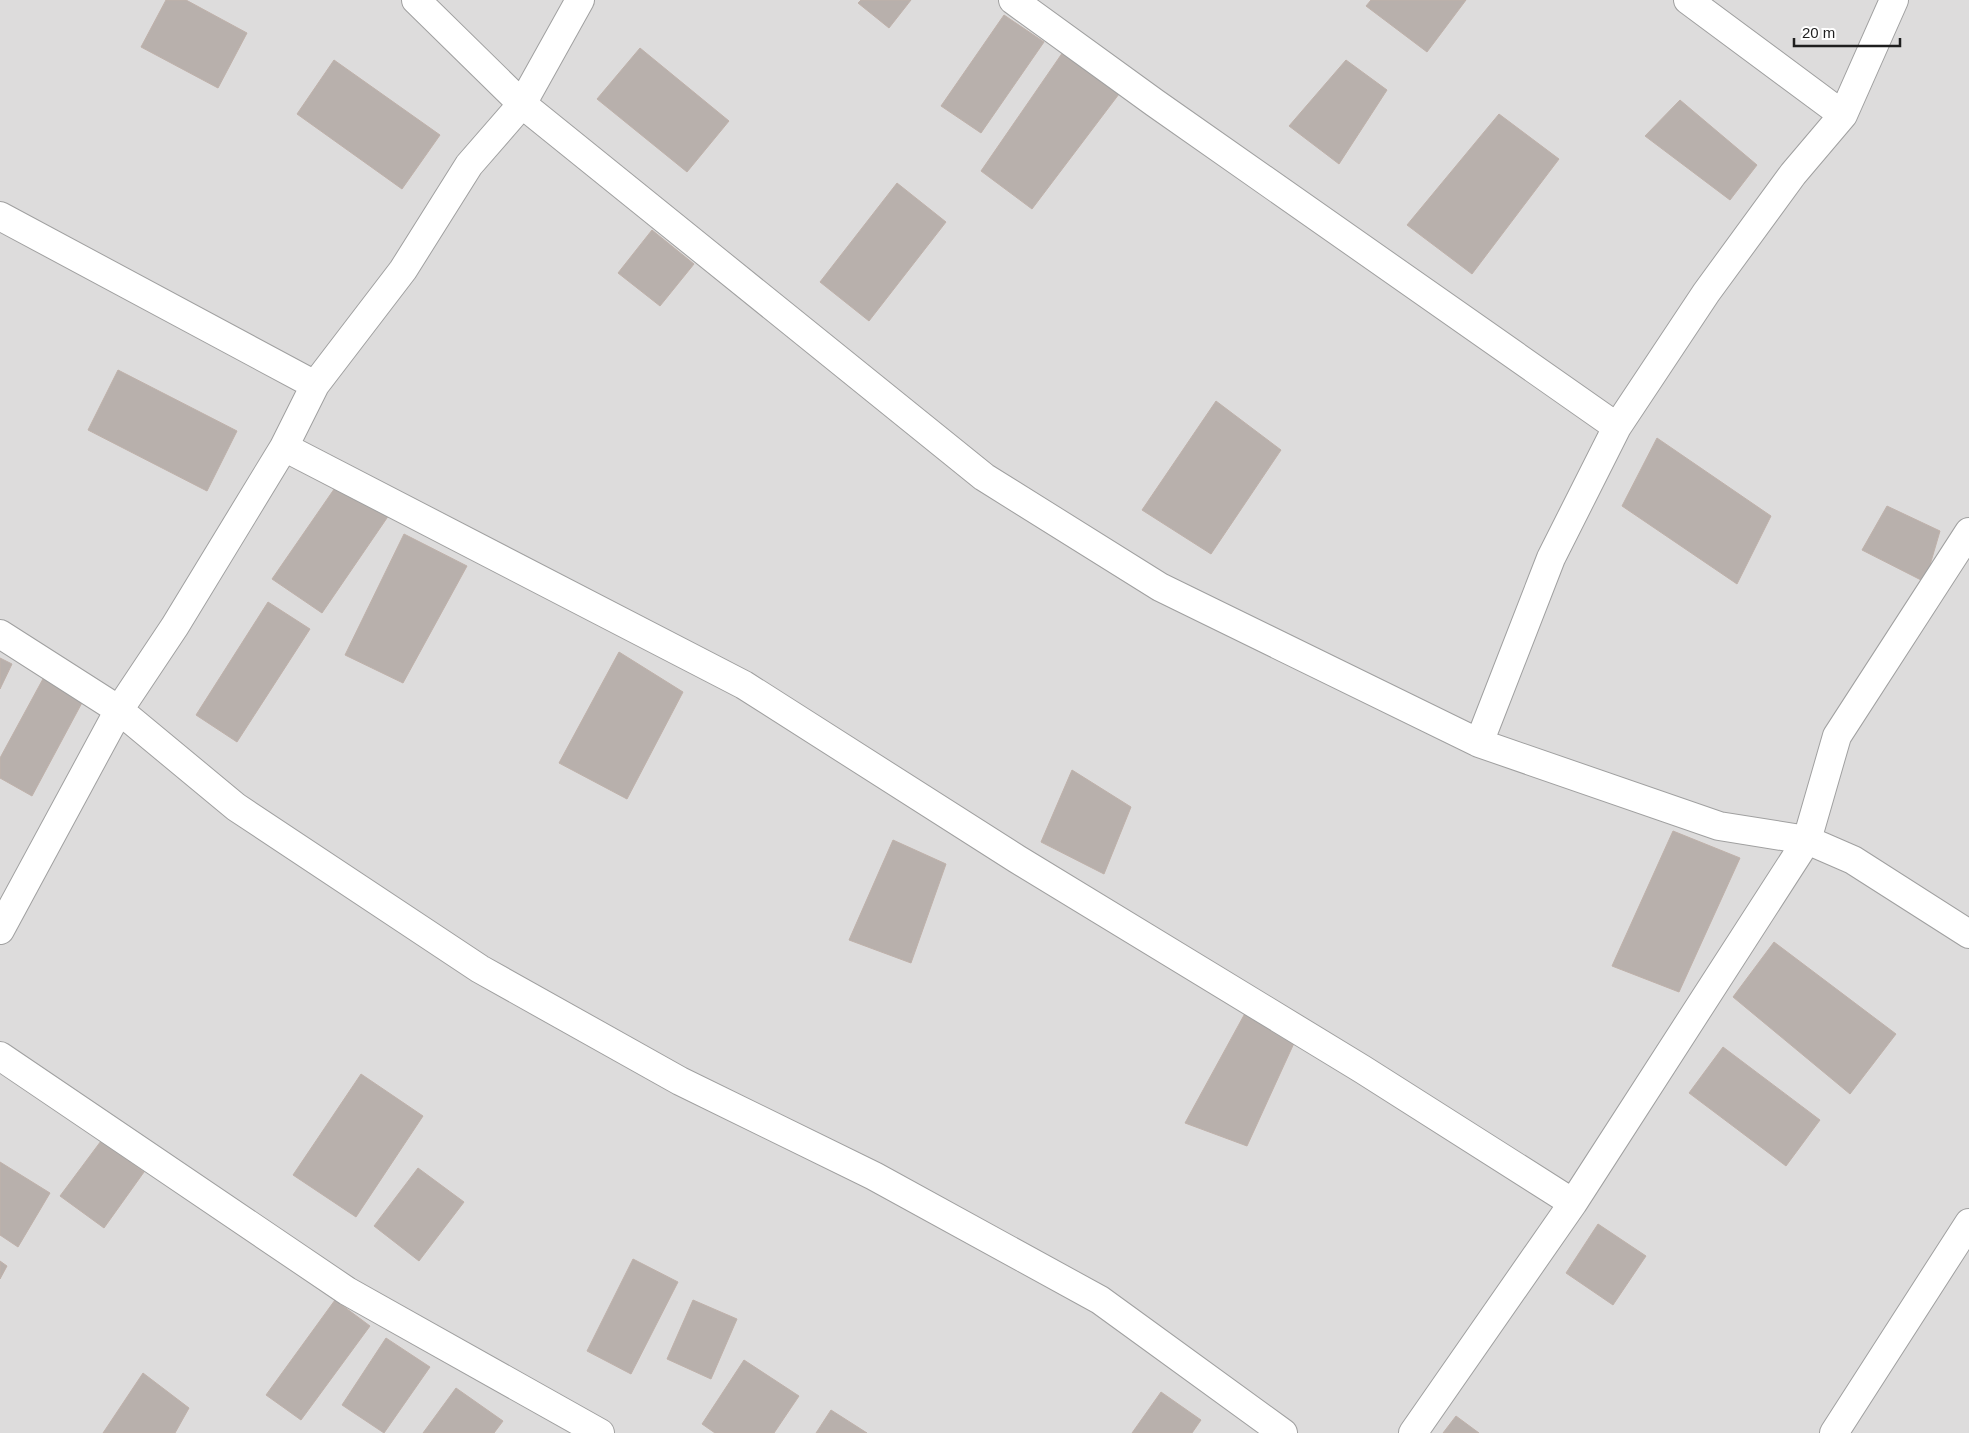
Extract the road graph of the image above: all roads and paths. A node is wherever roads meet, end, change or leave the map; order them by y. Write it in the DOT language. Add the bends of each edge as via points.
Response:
graph roads {
  1 [pos="416,0"];
  2 [pos="580,0"];
  3 [pos="1013,0"];
  4 [pos="1688,0"];
  5 [pos="1894,0"];
  6 [pos="522,104"];
  7 [pos="1843,114"];
  8 [pos="0,216"];
  9 [pos="315,385"];
  10 [pos="1617,427"];
  11 [pos="284,447"];
  12 [pos="1969,532"];
  13 [pos="0,634"];
  14 [pos="119,710"];
  15 [pos="1479,743"];
  16 [pos="1807,840"];
  17 [pos="0,930"];
  18 [pos="1969,934"];
  19 [pos="0,1056"];
  20 [pos="1573,1203"];
  21 [pos="1969,1223"];
  22 [pos="1844,1430"];
  23 [pos="600,1433"];
  24 [pos="1283,1433"];
  25 [pos="1413,1433"];
  1 -- 6 [label="street"];
  2 -- 6 [label="street"];
  3 -- 10 [label="street"];
  4 -- 7 [label="street"];
  5 -- 7 [label="street"];
  6 -- 9 [label="street" via="470,165 402,270"];
  6 -- 15 [label="street" via="984,477 1160,587"];
  7 -- 10 [label="street" via="1793,174 1706,293"];
  8 -- 9 [label="street"];
  9 -- 11 [label="street"];
  10 -- 15 [label="street" via="1551,558"];
  11 -- 14 [label="street" via="175,626"];
  11 -- 20 [label="street" via="744,685 1017,859 1362,1069"];
  12 -- 16 [label="street" via="1837,736"];
  13 -- 14 [label="street"];
  14 -- 17 [label="street"];
  14 -- 24 [label="street" via="236,806 480,970 680,1081 874,1176 1100,1300"];
  15 -- 16 [label="street" via="1719,826"];
  16 -- 18 [label="street" via="1853,860"];
  16 -- 20 [label="street"];
  19 -- 23 [label="street" via="347,1291"];
  20 -- 25 [label="street"];
  21 -- 22 [label="street"];
}
